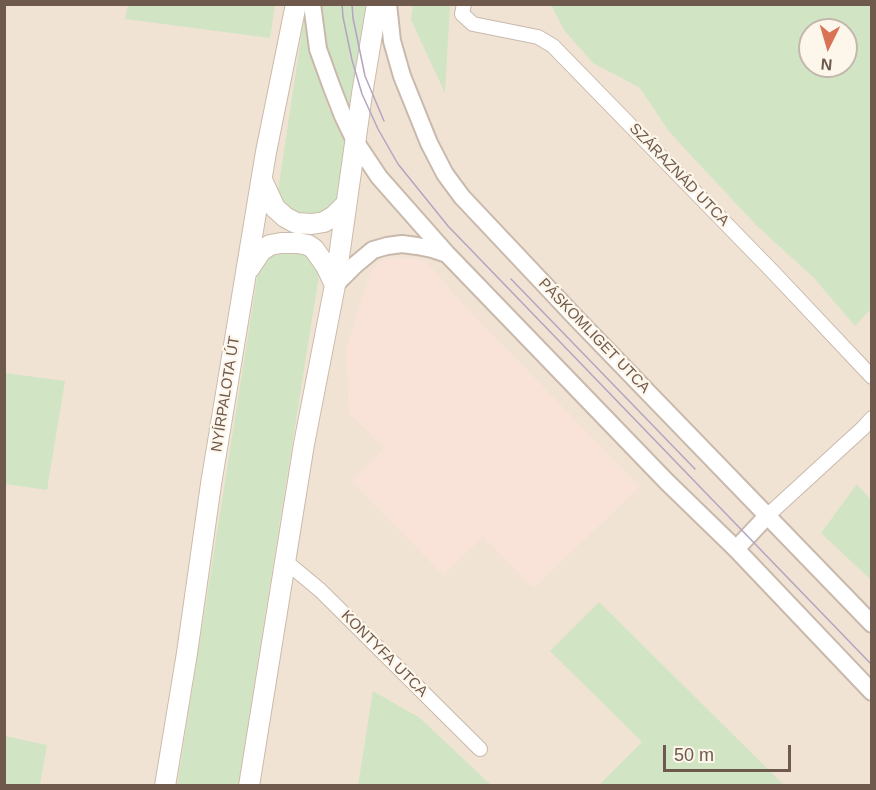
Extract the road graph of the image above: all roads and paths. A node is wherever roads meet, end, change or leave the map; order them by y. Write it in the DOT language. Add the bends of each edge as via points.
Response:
graph roads {
  1 [pos="296,4"];
  2 [pos="312,4"];
  3 [pos="377,4"];
  4 [pos="387,4"];
  5 [pos="463,9"];
  6 [pos="356,141"];
  7 [pos="262,180"];
  8 [pos="346,204"];
  9 [pos="447,254"];
  10 [pos="247,271"];
  11 [pos="335,285"];
  12 [pos="872,377"];
  13 [pos="872,418"];
  14 [pos="767,516"];
  15 [pos="736,549"];
  16 [pos="285,561"];
  17 [pos="872,624"];
  18 [pos="872,692"];
  19 [pos="480,749"];
  20 [pos="165,786"];
  21 [pos="249,786"];
  1 -- 7 [label="main road, NYÍRPALOTA ÚT"];
  2 -- 6 [label="street" via="318,49"];
  3 -- 6 [label="main road"];
  4 -- 14 [label="street, PÁSKOMLIGET UTCA" via="402,76 429,143 462,197"];
  5 -- 12 [label="street, SZÁRAZNÁD UTCA" via="473,24 538,37 553,46"];
  6 -- 8 [label="main road"];
  6 -- 9 [label="street" via="379,177"];
  7 -- 8 [label="main road" via="276,208 296,223 324,222"];
  7 -- 10 [label="main road, NYÍRPALOTA ÚT"];
  8 -- 11 [label="main road"];
  9 -- 11 [label="street" via="402,244 387,246 374,250"];
  9 -- 15 [label="street"];
  10 -- 11 [label="main road" via="270,245 298,243 314,249"];
  10 -- 20 [label="main road, NYÍRPALOTA ÚT"];
  11 -- 16 [label="main road"];
  13 -- 14 [label="street"];
  14 -- 15 [label="street"];
  14 -- 17 [label="street, PÁSKOMLIGET UTCA"];
  15 -- 18 [label="street"];
  16 -- 19 [label="street, KONTYFA UTCA" via="320,590"];
  16 -- 21 [label="main road"];
}
